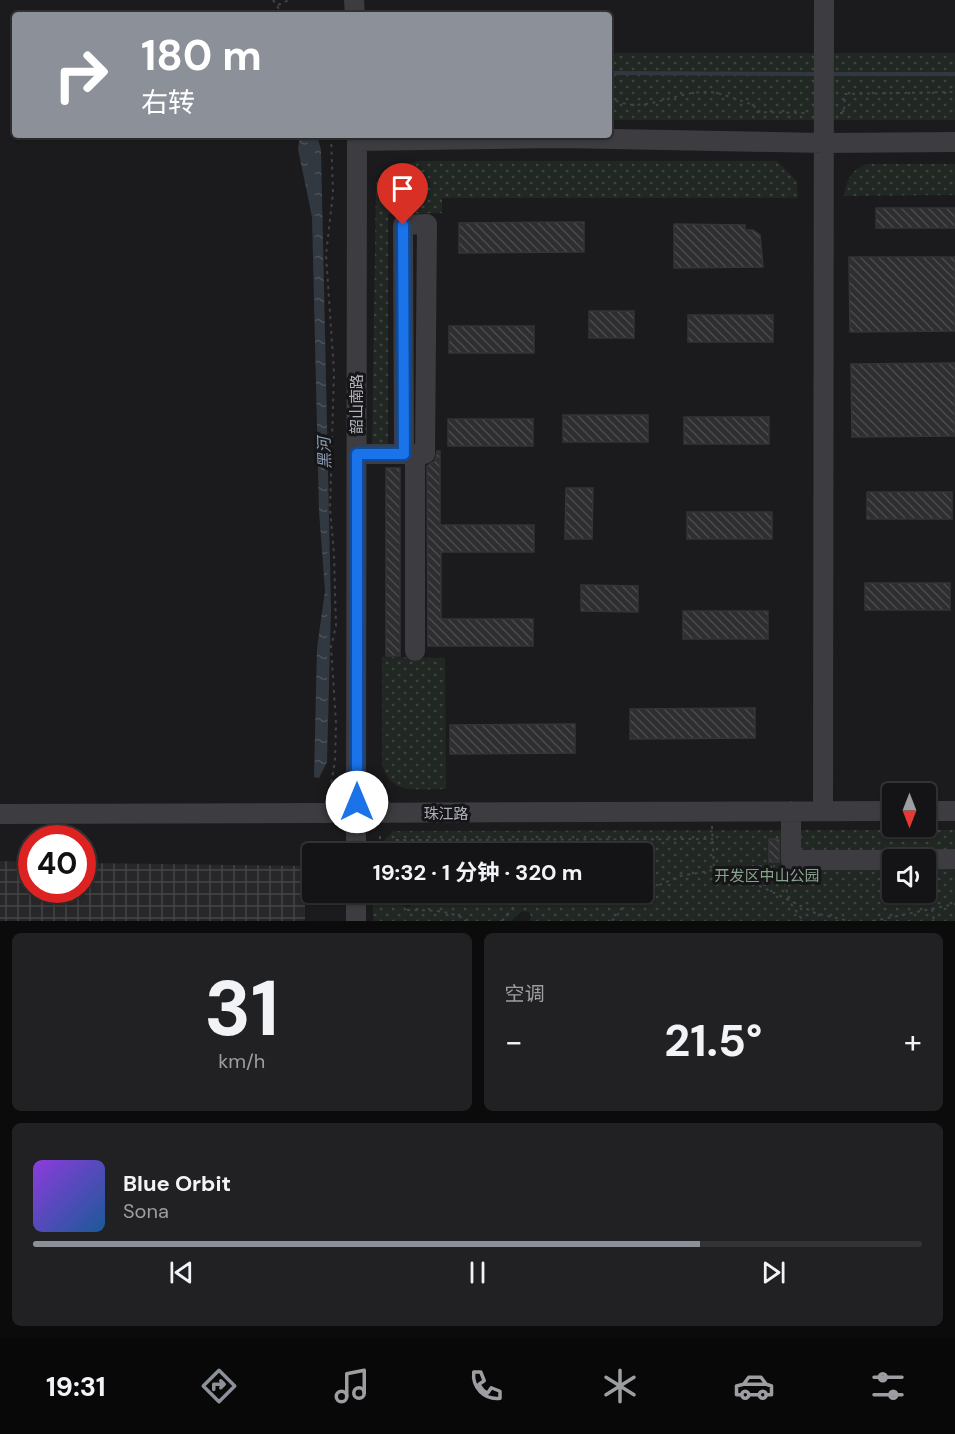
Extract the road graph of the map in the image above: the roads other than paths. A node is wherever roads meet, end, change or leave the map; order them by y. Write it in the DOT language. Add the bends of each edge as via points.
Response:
graph roads {
  1 [pos="824,0"];
  2 [pos="357,138"];
  3 [pos="955,142"];
  4 [pos="823,143"];
  5 [pos="357,454"];
  6 [pos="410,454"];
  7 [pos="415,651"];
  8 [pos="791,811"];
  9 [pos="823,811"];
  10 [pos="882,811"];
  11 [pos="936,811"];
  12 [pos="955,811"];
  13 [pos="0,814"];
  14 [pos="356,814"];
  15 [pos="356,843"];
  16 [pos="936,859"];
  17 [pos="955,859"];
  18 [pos="882,860"];
  19 [pos="356,903"];
  20 [pos="356,921"];
  1 -- 4 [label="street"];
  2 -- 4 [label="street"];
  2 -- 5 [label="street, 韶山南路"];
  3 -- 4 [label="street"];
  4 -- 9 [label="street"];
  5 -- 6 [label="street"];
  5 -- 14 [label="street, 韶山南路"];
  6 -- 6 [label="street" via="403,225 427,224 425,454"];
  6 -- 7 [label="street"];
  8 -- 9 [label="street, 珠江路"];
  8 -- 14 [label="street, 珠江路"];
  8 -- 18 [label="street" via="787,863"];
  9 -- 10 [label="street, 珠江路"];
  11 -- 12 [label="street"];
  13 -- 14 [label="street, 珠江路"];
  14 -- 15 [label="street, 韶山南路"];
  16 -- 17 [label="street"];
  19 -- 20 [label="street"];
}
